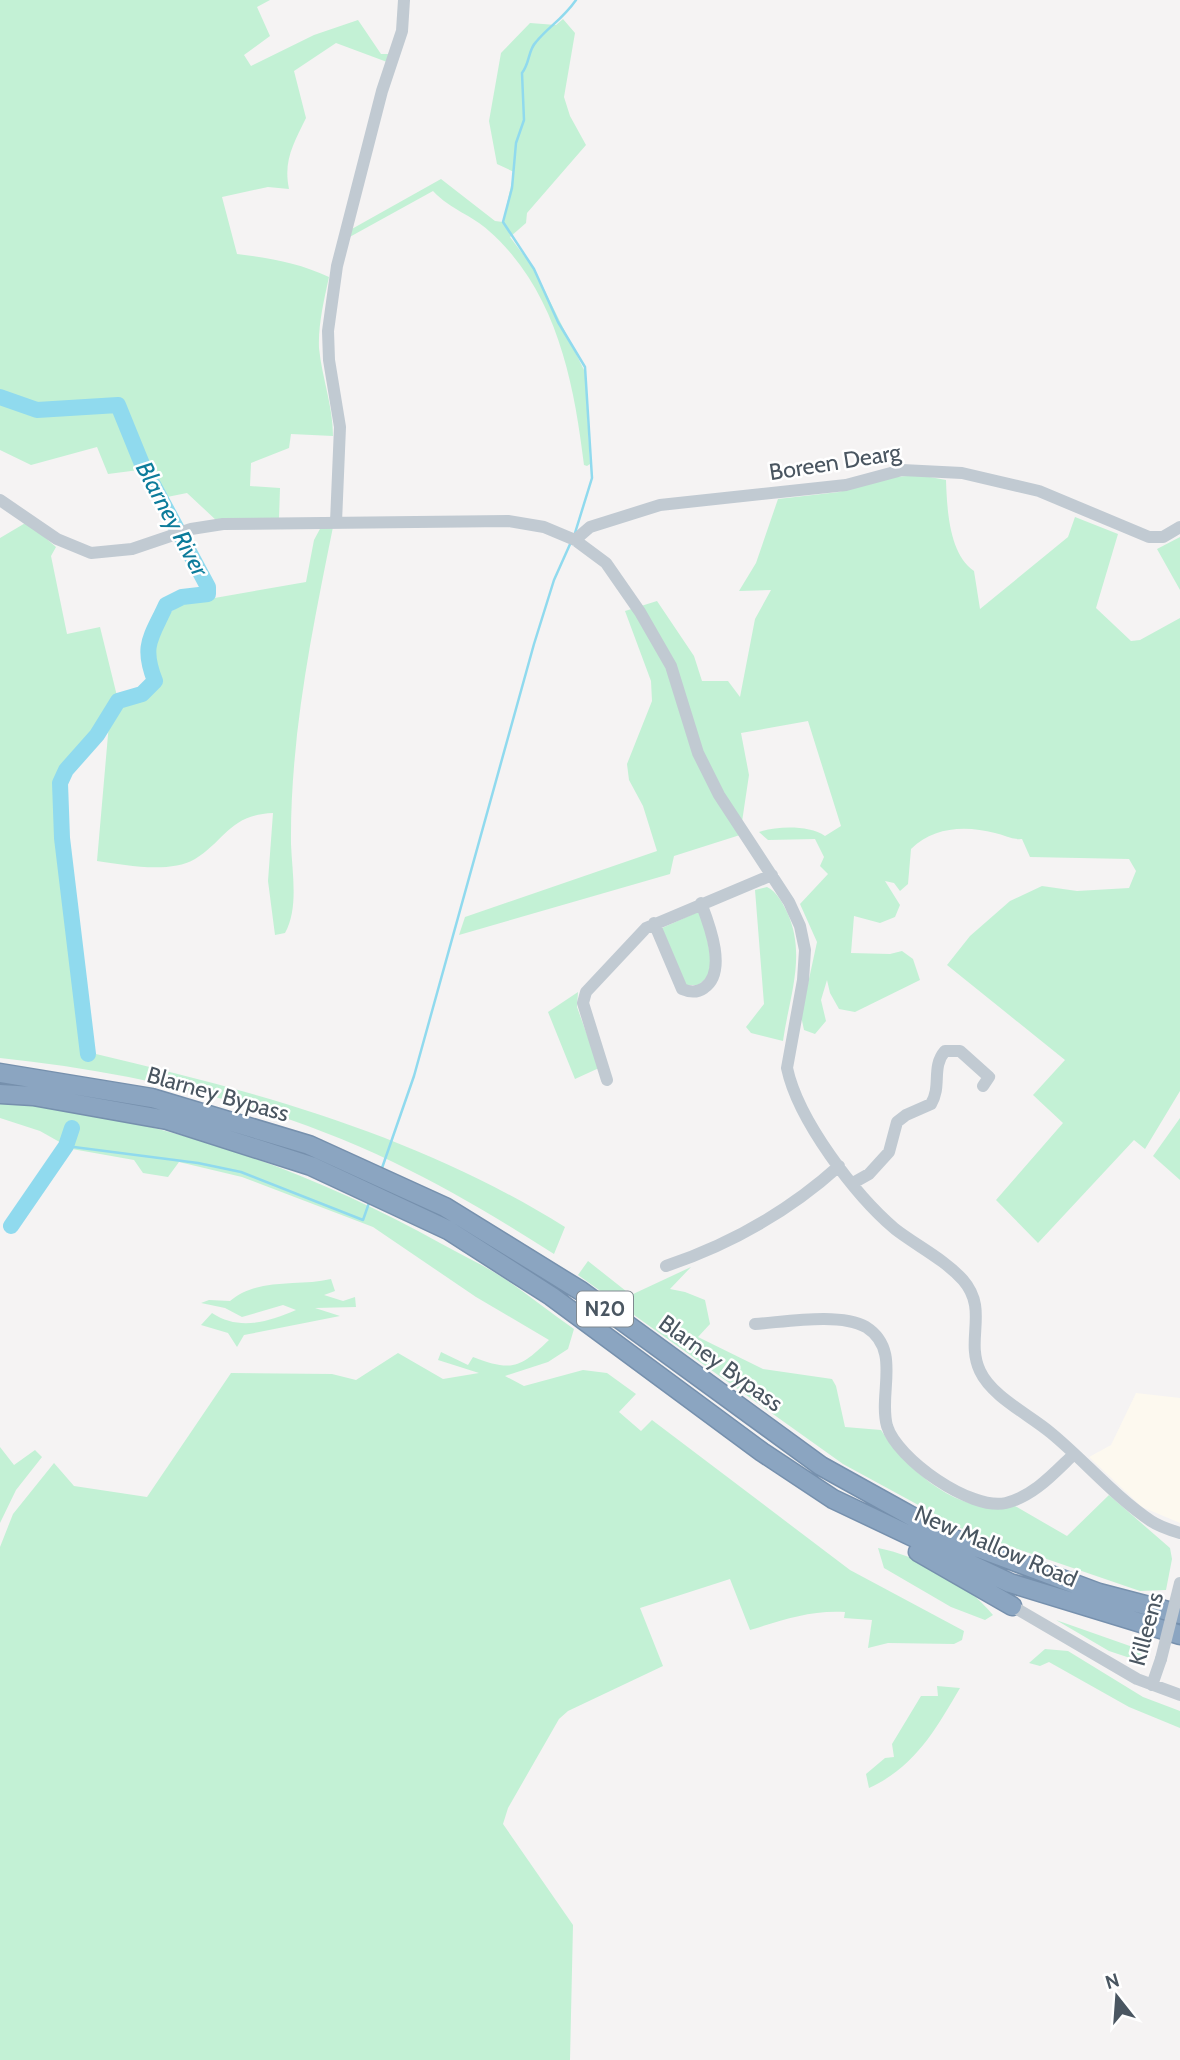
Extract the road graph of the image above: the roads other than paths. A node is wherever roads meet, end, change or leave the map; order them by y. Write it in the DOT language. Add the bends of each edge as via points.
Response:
graph roads {
  1 [pos="404,0"];
  2 [pos="0,500"];
  3 [pos="336,522"];
  4 [pos="1180,527"];
  5 [pos="572,538"];
  6 [pos="772,875"];
  7 [pos="701,903"];
  8 [pos="654,923"];
  9 [pos="0,1073"];
  10 [pos="607,1080"];
  11 [pos="983,1086"];
  12 [pos="0,1094"];
  13 [pos="839,1166"];
  14 [pos="853,1183"];
  15 [pos="666,1266"];
  16 [pos="755,1324"];
  17 [pos="1074,1454"];
  18 [pos="875,1521"];
  19 [pos="1180,1533"];
  20 [pos="1180,1583"];
  21 [pos="1012,1605"];
  22 [pos="1180,1614"];
  23 [pos="1180,1635"];
  24 [pos="1152,1685"];
  25 [pos="1180,1695"];
  1 -- 3 [label="street" via="402,31 337,266 328,331 340,427"];
  2 -- 3 [label="street" via="57,539 81,551 103,554 223,524"];
  3 -- 5 [label="street" via="508,521"];
  4 -- 5 [label="street, Boreen Dearg" via="1163,537 1149,537 1039,491 962,473 902,470 846,485 660,505 590,527"];
  5 -- 6 [label="street" via="606,563 660,645 680,688 704,765"];
  6 -- 7 [label="street"];
  6 -- 13 [label="street" via="800,926 805,950 787,1055 789,1082"];
  7 -- 8 [label="street"];
  7 -- 8 [label="street" via="709,921 715,971 698,991 682,989"];
  8 -- 10 [label="street" via="584,997"];
  9 -- 22 [label="highway, Blarney Bypass / N20" via="152,1098 309,1145 445,1207 581,1291 821,1466 949,1537 1099,1593"];
  11 -- 14 [label="street" via="989,1077 960,1052 945,1051 937,1066 938,1087 931,1104 897,1122 888,1152 869,1174"];
  12 -- 18 [label="highway, Blarney Bypass / N20" via="167,1119 311,1166 448,1230 569,1308 762,1452"];
  13 -- 14 [label="street"];
  13 -- 15 [label="street" via="770,1219 716,1248"];
  14 -- 17 [label="street" via="895,1228 964,1282 977,1310 975,1352 985,1380"];
  16 -- 17 [label="street" via="836,1319 866,1328 883,1347 887,1362 883,1403 888,1428 902,1452 969,1498 1002,1504 1020,1498"];
  17 -- 19 [label="street" via="1145,1517"];
  18 -- 21 [label="highway, N20" via="897,1540"];
  18 -- 23 [label="highway, New Mallow Road / N20" via="1010,1583"];
  20 -- 24 [label="street, Killeens, bridge"];
  21 -- 24 [label="street"];
  24 -- 25 [label="street"];
}
